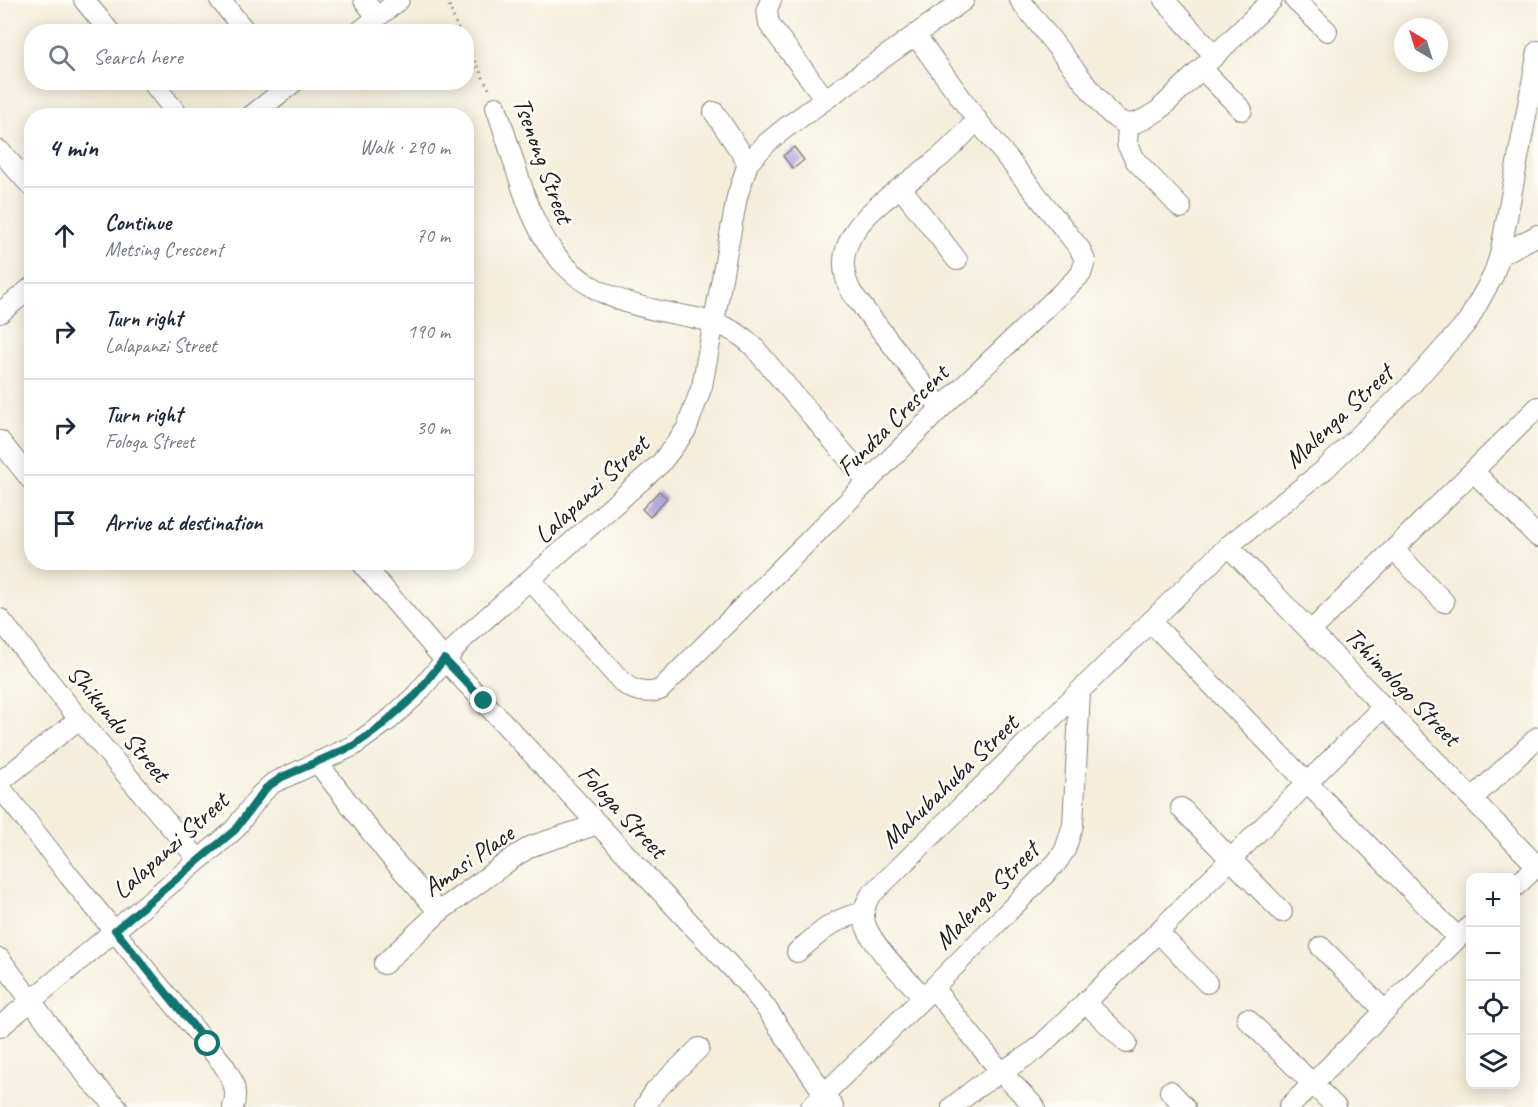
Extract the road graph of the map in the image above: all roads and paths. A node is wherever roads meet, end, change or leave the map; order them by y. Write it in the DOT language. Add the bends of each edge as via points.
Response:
graph roads {
  1 [pos="220,0"];
  2 [pos="364,0"];
  3 [pos="399,0"];
  4 [pos="447,0"];
  5 [pos="964,0"];
  6 [pos="1020,0"];
  7 [pos="1164,0"];
  8 [pos="1272,0"];
  9 [pos="1295,0"];
  10 [pos="89,2"];
  11 [pos="769,4"];
  12 [pos="377,17"];
  13 [pos="104,24"];
  14 [pos="240,24"];
  15 [pos="369,24"];
  16 [pos="456,24"];
  17 [pos="1327,31"];
  18 [pos="916,36"];
  19 [pos="1538,51"];
  20 [pos="474,61"];
  21 [pos="1208,63"];
  22 [pos="158,90"];
  23 [pos="283,90"];
  24 [pos="825,99"];
  25 [pos="496,106"];
  26 [pos="173,108"];
  27 [pos="261,108"];
  28 [pos="1242,110"];
  29 [pos="714,112"];
  30 [pos="977,120"];
  31 [pos="1128,124"];
  32 [pos="0,151"];
  33 [pos="748,163"];
  34 [pos="24,178"];
  35 [pos="901,188"];
  36 [pos="1181,208"];
  37 [pos="1538,235"];
  38 [pos="1500,255"];
  39 [pos="957,260"];
  40 [pos="24,294"];
  41 [pos="0,313"];
  42 [pos="714,323"];
  43 [pos="1538,407"];
  44 [pos="941,408"];
  45 [pos="0,441"];
  46 [pos="24,471"];
  47 [pos="1473,471"];
  48 [pos="868,482"];
  49 [pos="1538,537"];
  50 [pos="1227,546"];
  51 [pos="1394,550"];
  52 [pos="368,570"];
  53 [pos="531,580"];
  54 [pos="1444,602"];
  55 [pos="0,619"];
  56 [pos="1151,622"];
  57 [pos="1311,631"];
  58 [pos="444,659"];
  59 [pos="1080,692"];
  60 [pos="1384,706"];
  61 [pos="79,719"];
  62 [pos="1538,737"];
  63 [pos="317,762"];
  64 [pos="0,782"];
  65 [pos="1307,784"];
  66 [pos="0,787"];
  67 [pos="1473,798"];
  68 [pos="1181,808"];
  69 [pos="598,824"];
  70 [pos="1231,858"];
  71 [pos="198,859"];
  72 [pos="1538,866"];
  73 [pos="1520,882"];
  74 [pos="439,912"];
  75 [pos="1282,912"];
  76 [pos="864,913"];
  77 [pos="115,930"];
  78 [pos="1158,932"];
  79 [pos="1464,932"];
  80 [pos="1321,947"];
  81 [pos="797,952"];
  82 [pos="0,959"];
  83 [pos="384,964"];
  84 [pos="1207,983"];
  85 [pos="928,992"];
  86 [pos="31,999"];
  87 [pos="1085,1002"];
  88 [pos="1385,1011"];
  89 [pos="1247,1019"];
  90 [pos="0,1027"];
  91 [pos="1127,1043"];
  92 [pos="699,1048"];
  93 [pos="1001,1072"];
  94 [pos="1313,1083"];
  95 [pos="1170,1091"];
  96 [pos="822,1102"];
  97 [pos="117,1107"];
  98 [pos="233,1107"];
  99 [pos="645,1107"];
  100 [pos="952,1107"];
  101 [pos="1035,1107"];
  102 [pos="1185,1107"];
  103 [pos="1289,1107"];
  104 [pos="1336,1107"];
  1 -- 14 [label="street"];
  2 -- 12 [label="street"];
  3 -- 12 [label="street"];
  4 -- 16 [label="path"];
  5 -- 18 [label="street, Lalapanzi Street"];
  6 -- 31 [label="street" via="1114,119"];
  7 -- 21 [label="street"];
  8 -- 21 [label="street"];
  9 -- 17 [label="street"];
  10 -- 13 [label="street"];
  11 -- 24 [label="street" via="770,24"];
  12 -- 15 [label="street"];
  18 -- 24 [label="street, Lalapanzi Street"];
  18 -- 30 [label="street, Fundza Crescent"];
  19 -- 38 [label="street, Malenga Street"];
  20 -- 25 [label="path, Tsenong Street"];
  21 -- 28 [label="street"];
  21 -- 31 [label="street" via="1159,110 1145,120"];
  22 -- 26 [label="street"];
  23 -- 27 [label="street"];
  24 -- 33 [label="street, Lalapanzi Street" via="768,142"];
  25 -- 42 [label="street, Tsenong Street" via="532,216 547,246 562,263 620,302"];
  29 -- 33 [label="street"];
  30 -- 35 [label="street" via="947,151"];
  30 -- 44 [label="street, Fundza Crescent" via="1080,249 1085,261 1077,279"];
  31 -- 36 [label="street" via="1127,144 1136,162"];
  32 -- 34 [label="street"];
  33 -- 42 [label="street, Lalapanzi Street"];
  35 -- 39 [label="street"];
  35 -- 44 [label="street" via="853,232 843,270 861,305"];
  37 -- 38 [label="street"];
  38 -- 50 [label="street, Malenga Street" via="1472,315 1438,358 1323,470"];
  40 -- 41 [label="street"];
  42 -- 48 [label="street, Tsenong Street" via="734,330 752,345"];
  42 -- 53 [label="street, Lalapanzi Street" via="702,386 686,430 674,448 642,482"];
  43 -- 47 [label="street"];
  44 -- 48 [label="street, Fundza Crescent"];
  45 -- 46 [label="street"];
  47 -- 49 [label="street"];
  47 -- 51 [label="street"];
  48 -- 53 [label="street, Fundza Crescent" via="673,679 650,693 623,683"];
  50 -- 56 [label="street, Malenga Street"];
  50 -- 57 [label="street, Tshimologo Street"];
  51 -- 54 [label="street"];
  51 -- 57 [label="street"];
  52 -- 58 [label="street, Fologa Street"];
  53 -- 58 [label="street, Lalapanzi Street"];
  55 -- 61 [label="street, Shikundu Street"];
  56 -- 59 [label="street, Malenga Street"];
  56 -- 65 [label="street"];
  57 -- 60 [label="street, Tshimologo Street"];
  58 -- 63 [label="street, Lalapanzi Street" via="416,695 382,725 353,746"];
  58 -- 69 [label="street, Fologa Street"];
  59 -- 76 [label="street, Mahubahuba Street" via="878,887"];
  59 -- 85 [label="street, Malenga Street" via="1075,807 1065,850"];
  60 -- 65 [label="street"];
  60 -- 67 [label="street, Tshimologo Street"];
  61 -- 64 [label="street"];
  61 -- 71 [label="street, Shikundu Street"];
  62 -- 67 [label="street"];
  63 -- 71 [label="street, Lalapanzi Street" via="266,788 235,830"];
  63 -- 74 [label="street"];
  65 -- 70 [label="street"];
  65 -- 79 [label="street" via="1391,870"];
  66 -- 77 [label="street, Lalapanzi Street"];
  67 -- 72 [label="street, Tshimologo Street"];
  68 -- 70 [label="street"];
  69 -- 74 [label="street, Amasi Place" via="524,850"];
  69 -- 96 [label="street, Fologa Street" via="745,981 764,1005"];
  70 -- 75 [label="street"];
  70 -- 78 [label="street"];
  71 -- 77 [label="street, Lalapanzi Street"];
  72 -- 73 [label="street"];
  74 -- 83 [label="street, Amasi Place"];
  76 -- 81 [label="street" via="830,924"];
  76 -- 85 [label="street" via="869,933 896,967"];
  77 -- 86 [label="street, Lalapanzi Street"];
  77 -- 98 [label="street" via="224,1064 235,1092"];
  78 -- 84 [label="street"];
  78 -- 87 [label="street"];
  79 -- 88 [label="street"];
  80 -- 88 [label="street"];
  82 -- 86 [label="street"];
  85 -- 93 [label="street"];
  85 -- 96 [label="street, Malenga Street"];
  86 -- 90 [label="street, Lalapanzi Street"];
  86 -- 97 [label="street" via="100,1091"];
  87 -- 91 [label="street"];
  87 -- 93 [label="street" via="1036,1050"];
  88 -- 94 [label="street"];
  89 -- 94 [label="street"];
  92 -- 99 [label="street" via="655,1090"];
  93 -- 100 [label="street"];
  93 -- 101 [label="street"];
  94 -- 103 [label="street"];
  94 -- 104 [label="street"];
  95 -- 102 [label="street"];
}
